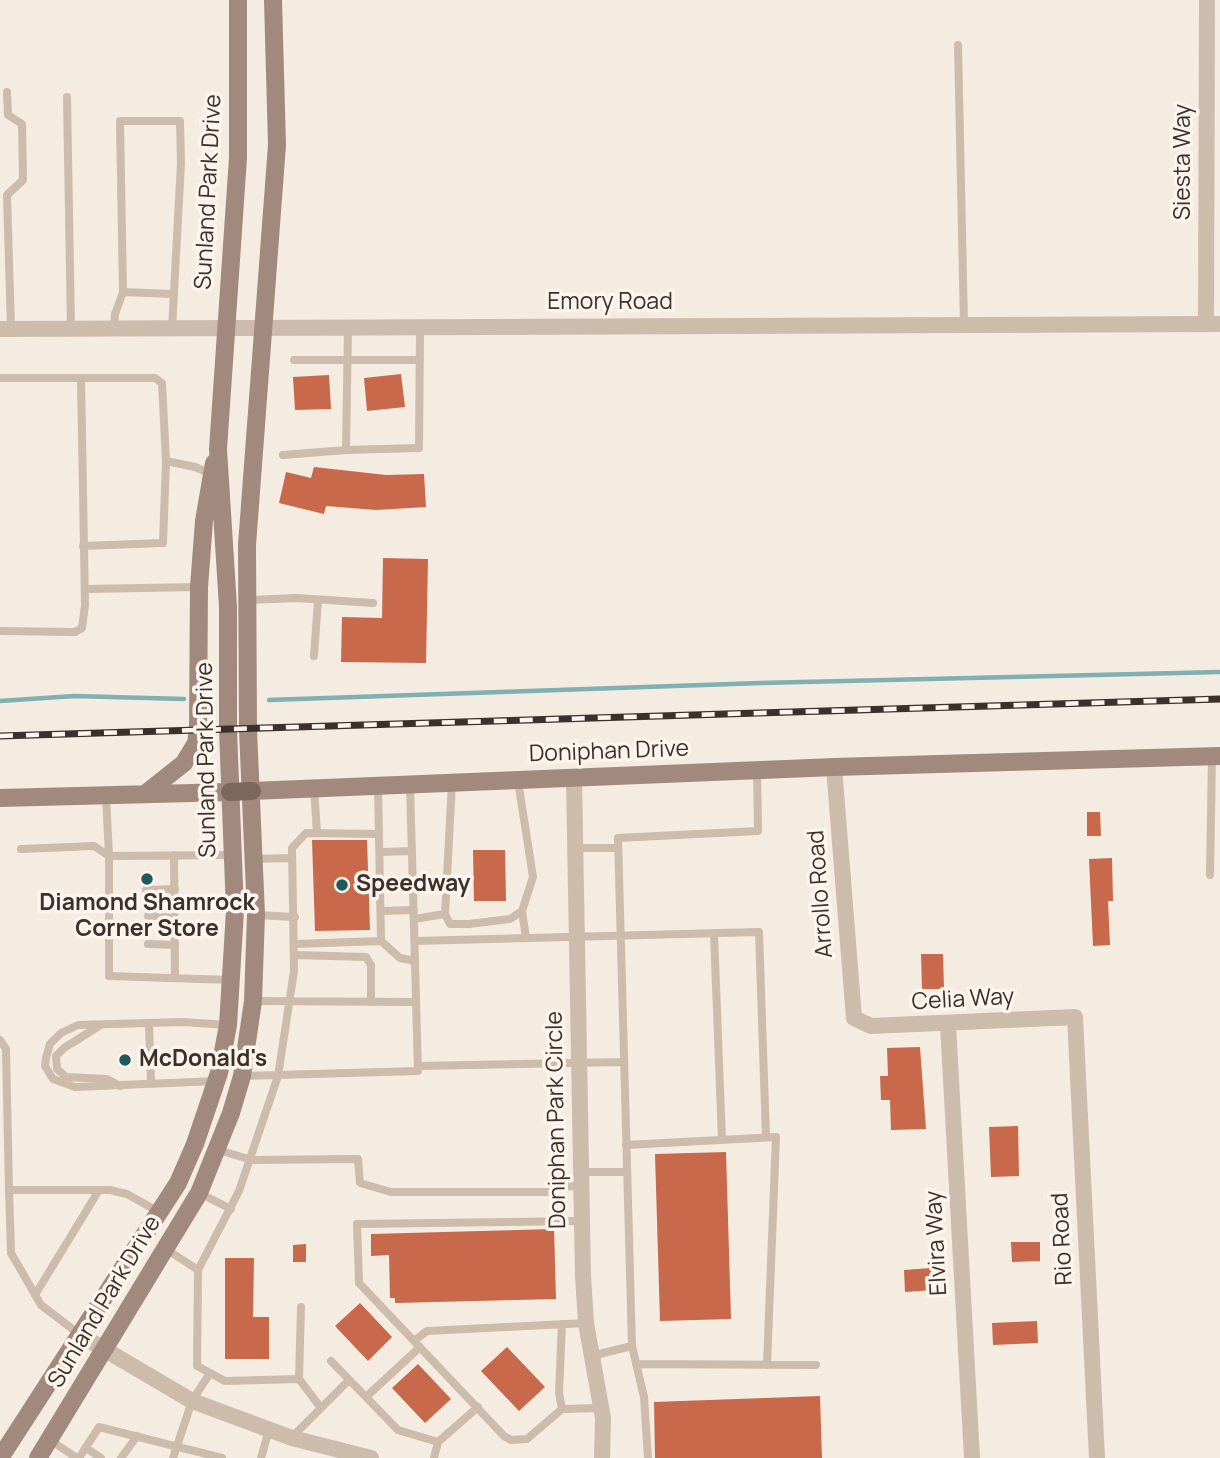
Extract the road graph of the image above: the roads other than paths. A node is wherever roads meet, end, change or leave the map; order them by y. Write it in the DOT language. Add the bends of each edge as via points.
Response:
graph roads {
  1 [pos="238,0"];
  2 [pos="273,0"];
  3 [pos="1207,1"];
  4 [pos="958,45"];
  5 [pos="7,92"];
  6 [pos="67,97"];
  7 [pos="123,292"];
  8 [pos="173,294"];
  9 [pos="1213,324"];
  10 [pos="964,325"];
  11 [pos="420,327"];
  12 [pos="348,328"];
  13 [pos="6,329"];
  14 [pos="71,329"];
  15 [pos="114,329"];
  16 [pos="172,329"];
  17 [pos="226,329"];
  18 [pos="264,330"];
  19 [pos="347,359"];
  20 [pos="295,360"];
  21 [pos="419,360"];
  22 [pos="0,378"];
  23 [pos="81,378"];
  24 [pos="346,450"];
  25 [pos="283,455"];
  26 [pos="166,461"];
  27 [pos="216,476"];
  28 [pos="83,546"];
  29 [pos="199,587"];
  30 [pos="85,589"];
  31 [pos="248,600"];
  32 [pos="318,600"];
  33 [pos="373,603"];
  34 [pos="0,631"];
  35 [pos="314,656"];
  36 [pos="1216,757"];
  37 [pos="834,767"];
  38 [pos="757,770"];
  39 [pos="574,779"];
  40 [pos="518,781"];
  41 [pos="452,783"];
  42 [pos="410,784"];
  43 [pos="378,785"];
  44 [pos="314,787"];
  45 [pos="252,791"];
  46 [pos="230,792"];
  47 [pos="145,794"];
  48 [pos="106,795"];
  49 [pos="0,798"];
  50 [pos="317,833"];
  51 [pos="379,834"];
  52 [pos="575,848"];
  53 [pos="618,848"];
  54 [pos="20,849"];
  55 [pos="412,851"];
  56 [pos="380,852"];
  57 [pos="174,855"];
  58 [pos="234,855"];
  59 [pos="109,856"];
  60 [pos="292,858"];
  61 [pos="253,859"];
  62 [pos="1210,875"];
  63 [pos="146,890"];
  64 [pos="175,890"];
  65 [pos="380,911"];
  66 [pos="522,911"];
  67 [pos="445,914"];
  68 [pos="256,915"];
  69 [pos="414,915"];
  70 [pos="120,916"];
  71 [pos="148,916"];
  72 [pos="174,916"];
  73 [pos="109,917"];
  74 [pos="295,917"];
  75 [pos="450,924"];
  76 [pos="714,934"];
  77 [pos="620,936"];
  78 [pos="577,937"];
  79 [pos="526,938"];
  80 [pos="381,941"];
  81 [pos="450,941"];
  82 [pos="415,942"];
  83 [pos="121,944"];
  84 [pos="148,944"];
  85 [pos="296,944"];
  86 [pos="109,945"];
  87 [pos="175,945"];
  88 [pos="295,955"];
  89 [pos="415,961"];
  90 [pos="175,976"];
  91 [pos="231,980"];
  92 [pos="253,1001"];
  93 [pos="371,1002"];
  94 [pos="416,1002"];
  95 [pos="292,1003"];
  96 [pos="1075,1017"];
  97 [pos="854,1018"];
  98 [pos="149,1024"];
  99 [pos="102,1025"];
  100 [pos="228,1025"];
  101 [pos="948,1025"];
  102 [pos="0,1040"];
  103 [pos="579,1062"];
  104 [pos="624,1062"];
  105 [pos="418,1066"];
  106 [pos="242,1076"];
  107 [pos="278,1076"];
  108 [pos="217,1081"];
  109 [pos="151,1083"];
  110 [pos="120,1086"];
  111 [pos="765,1137"];
  112 [pos="722,1140"];
  113 [pos="626,1145"];
  114 [pos="218,1150"];
  115 [pos="252,1160"];
  116 [pos="627,1172"];
  117 [pos="581,1179"];
  118 [pos="9,1190"];
  119 [pos="99,1190"];
  120 [pos="199,1193"];
  121 [pos="231,1209"];
  122 [pos="159,1212"];
  123 [pos="582,1221"];
  124 [pos="166,1250"];
  125 [pos="0,1253"];
  126 [pos="12,1253"];
  127 [pos="198,1270"];
  128 [pos="35,1295"];
  129 [pos="301,1307"];
  130 [pos="586,1323"];
  131 [pos="562,1324"];
  132 [pos="80,1335"];
  133 [pos="417,1344"];
  134 [pos="632,1346"];
  135 [pos="106,1351"];
  136 [pos="591,1356"];
  137 [pos="331,1361"];
  138 [pos="636,1364"];
  139 [pos="767,1365"];
  140 [pos="816,1365"];
  141 [pos="210,1373"];
  142 [pos="299,1379"];
  143 [pos="349,1380"];
  144 [pos="366,1397"];
  145 [pos="192,1401"];
  146 [pos="478,1407"];
  147 [pos="321,1408"];
  148 [pos="601,1408"];
  149 [pos="562,1409"];
  150 [pos="269,1430"];
  151 [pos="137,1436"];
  152 [pos="292,1438"];
  153 [pos="50,1440"];
  154 [pos="438,1442"];
  155 [pos="177,1446"];
  156 [pos="86,1448"];
  157 [pos="0,1458"];
  158 [pos="38,1458"];
  159 [pos="78,1458"];
  160 [pos="101,1458"];
  161 [pos="121,1458"];
  162 [pos="173,1458"];
  163 [pos="222,1458"];
  164 [pos="261,1458"];
  165 [pos="371,1458"];
  166 [pos="433,1458"];
  167 [pos="601,1458"];
  168 [pos="648,1458"];
  169 [pos="972,1458"];
  170 [pos="1097,1458"];
  1 -- 17 [label="main road, Sunland Park Drive" via="238,158"];
  2 -- 18 [label="main road, Sunland Park Drive" via="277,145"];
  3 -- 9 [label="street, Siesta Way"];
  4 -- 10 [label="lane"];
  5 -- 13 [label="lane" via="8,115 22,124 23,180 7,195"];
  6 -- 14 [label="lane"];
  7 -- 8 [label="lane"];
  7 -- 8 [label="lane" via="120,121 180,121"];
  7 -- 15 [label="lane"];
  8 -- 16 [label="lane"];
  9 -- 10 [label="street, Emory Road"];
  10 -- 11 [label="street, Emory Road"];
  11 -- 12 [label="street, Emory Road"];
  11 -- 21 [label="lane"];
  12 -- 18 [label="street, Emory Road"];
  12 -- 19 [label="lane"];
  13 -- 14 [label="street, Emory Road"];
  14 -- 15 [label="street, Emory Road"];
  15 -- 16 [label="street, Emory Road"];
  16 -- 17 [label="street, Emory Road"];
  17 -- 18 [label="street, Emory Road"];
  17 -- 27 [label="main road, Sunland Park Drive"];
  18 -- 31 [label="main road, Sunland Park Drive" via="247,545"];
  19 -- 20 [label="lane"];
  19 -- 21 [label="lane"];
  19 -- 24 [label="lane"];
  21 -- 24 [label="lane" via="419,448"];
  22 -- 23 [label="lane"];
  23 -- 26 [label="lane" via="155,378 162,383"];
  23 -- 28 [label="lane"];
  24 -- 25 [label="lane"];
  26 -- 27 [label="lane"];
  26 -- 28 [label="lane" via="163,543"];
  27 -- 29 [label="main road"];
  27 -- 46 [label="main road, Sunland Park Drive" via="228,607"];
  28 -- 30 [label="lane"];
  29 -- 30 [label="lane"];
  29 -- 47 [label="main road" via="196,743 184,763"];
  30 -- 34 [label="lane" via="85,620 75,632"];
  31 -- 32 [label="lane"];
  31 -- 45 [label="main road, Sunland Park Drive"];
  32 -- 33 [label="lane"];
  32 -- 35 [label="lane"];
  36 -- 37 [label="main road, Doniphan Drive"];
  36 -- 62 [label="lane"];
  37 -- 38 [label="main road, Doniphan Drive"];
  37 -- 97 [label="street, Arrollo Road"];
  38 -- 39 [label="main road, Doniphan Drive"];
  38 -- 53 [label="lane" via="758,831 618,838"];
  39 -- 40 [label="main road, Doniphan Drive"];
  39 -- 52 [label="street, Doniphan Park Circle"];
  40 -- 41 [label="main road, Doniphan Drive"];
  40 -- 66 [label="lane" via="533,877"];
  41 -- 42 [label="main road, Doniphan Drive"];
  41 -- 67 [label="lane"];
  42 -- 43 [label="main road, Doniphan Drive"];
  42 -- 55 [label="lane"];
  43 -- 44 [label="main road, Doniphan Drive"];
  43 -- 51 [label="lane"];
  44 -- 45 [label="main road, Doniphan Drive"];
  44 -- 50 [label="lane"];
  45 -- 46 [label="main road, Doniphan Drive"];
  45 -- 61 [label="main road, Sunland Park Drive"];
  46 -- 47 [label="main road, Doniphan Drive"];
  46 -- 58 [label="main road, Sunland Park Drive"];
  47 -- 48 [label="main road, Doniphan Drive"];
  48 -- 49 [label="main road, Doniphan Drive"];
  48 -- 59 [label="lane"];
  50 -- 51 [label="lane"];
  50 -- 60 [label="lane" via="301,836 292,848"];
  51 -- 56 [label="lane"];
  52 -- 53 [label="lane"];
  52 -- 78 [label="street, Doniphan Park Circle"];
  53 -- 77 [label="lane"];
  54 -- 59 [label="lane" via="94,846"];
  55 -- 56 [label="lane"];
  55 -- 69 [label="lane"];
  56 -- 65 [label="lane"];
  57 -- 58 [label="lane"];
  57 -- 59 [label="lane"];
  57 -- 64 [label="lane"];
  58 -- 91 [label="main road, Sunland Park Drive"];
  59 -- 73 [label="lane" via="114,890"];
  60 -- 61 [label="lane"];
  60 -- 74 [label="lane"];
  61 -- 68 [label="main road, Sunland Park Drive"];
  63 -- 64 [label="lane"];
  64 -- 72 [label="lane"];
  65 -- 69 [label="lane"];
  65 -- 80 [label="lane"];
  66 -- 75 [label="lane" via="510,919"];
  66 -- 79 [label="lane"];
  67 -- 69 [label="lane"];
  67 -- 75 [label="lane"];
  68 -- 74 [label="lane"];
  68 -- 92 [label="main road, Sunland Park Drive"];
  69 -- 82 [label="lane"];
  70 -- 73 [label="lane"];
  71 -- 72 [label="lane"];
  72 -- 87 [label="lane"];
  73 -- 86 [label="lane"];
  74 -- 85 [label="lane"];
  75 -- 81 [label="lane"];
  76 -- 77 [label="lane"];
  76 -- 111 [label="lane" via="759,933"];
  76 -- 112 [label="lane"];
  77 -- 78 [label="lane"];
  77 -- 104 [label="lane"];
  78 -- 79 [label="lane"];
  78 -- 103 [label="street, Doniphan Park Circle"];
  79 -- 81 [label="lane"];
  80 -- 85 [label="lane"];
  80 -- 89 [label="lane" via="400,958"];
  81 -- 82 [label="lane"];
  82 -- 89 [label="lane"];
  83 -- 86 [label="lane"];
  84 -- 87 [label="lane"];
  85 -- 88 [label="lane"];
  86 -- 90 [label="lane" via="109,976"];
  87 -- 90 [label="lane"];
  88 -- 93 [label="lane" via="366,957 371,965"];
  88 -- 95 [label="lane"];
  89 -- 94 [label="lane"];
  90 -- 91 [label="lane"];
  91 -- 100 [label="main road, Sunland Park Drive"];
  92 -- 95 [label="lane"];
  92 -- 106 [label="main road, Sunland Park Drive"];
  93 -- 94 [label="lane"];
  93 -- 95 [label="lane"];
  94 -- 105 [label="lane"];
  95 -- 107 [label="lane"];
  96 -- 101 [label="street, Celia Way"];
  96 -- 170 [label="street, Rio Road"];
  97 -- 101 [label="street, Celia Way" via="871,1026"];
  98 -- 99 [label="lane"];
  98 -- 100 [label="lane"];
  98 -- 109 [label="lane"];
  99 -- 110 [label="lane" via="64,1048 55,1063 66,1077 107,1079"];
  99 -- 110 [label="lane" via="78,1025 61,1033 50,1044 45,1066 53,1079 67,1086"];
  100 -- 108 [label="main road, Sunland Park Drive"];
  101 -- 169 [label="street, Elvira Way"];
  102 -- 118 [label="lane" via="6,1049"];
  103 -- 104 [label="lane"];
  103 -- 105 [label="lane"];
  103 -- 117 [label="street, Doniphan Park Circle"];
  104 -- 113 [label="lane"];
  105 -- 107 [label="lane" via="418,1070"];
  106 -- 107 [label="lane"];
  106 -- 114 [label="main road, Sunland Park Drive"];
  107 -- 115 [label="lane"];
  108 -- 109 [label="lane"];
  108 -- 122 [label="main road, Sunland Park Drive" via="178,1183"];
  109 -- 110 [label="lane"];
  111 -- 112 [label="lane"];
  111 -- 139 [label="lane" via="776,1137"];
  112 -- 113 [label="lane"];
  113 -- 116 [label="lane"];
  114 -- 115 [label="lane"];
  114 -- 120 [label="main road, Sunland Park Drive"];
  115 -- 117 [label="lane" via="358,1159 360,1183 391,1192 548,1192"];
  115 -- 121 [label="lane"];
  116 -- 117 [label="lane"];
  116 -- 134 [label="lane"];
  117 -- 123 [label="street, Doniphan Park Circle"];
  118 -- 119 [label="lane"];
  118 -- 126 [label="lane"];
  119 -- 122 [label="lane" via="127,1194"];
  119 -- 128 [label="lane"];
  120 -- 121 [label="lane"];
  120 -- 124 [label="main road, Sunland Park Drive"];
  121 -- 127 [label="lane"];
  122 -- 132 [label="main road, Sunland Park Drive"];
  123 -- 130 [label="street, Doniphan Park Circle"];
  123 -- 133 [label="lane" via="357,1224 359,1283"];
  124 -- 127 [label="lane"];
  124 -- 135 [label="main road, Sunland Park Drive"];
  125 -- 126 [label="lane"];
  126 -- 128 [label="lane"];
  127 -- 141 [label="lane" via="197,1366"];
  128 -- 132 [label="lane"];
  129 -- 142 [label="lane"];
  130 -- 131 [label="lane"];
  130 -- 136 [label="street, Doniphan Park Circle"];
  131 -- 133 [label="lane" via="426,1331"];
  131 -- 149 [label="lane"];
  132 -- 135 [label="street"];
  132 -- 157 [label="main road, Sunland Park Drive"];
  133 -- 144 [label="lane"];
  133 -- 146 [label="lane"];
  134 -- 136 [label="lane"];
  134 -- 138 [label="lane"];
  135 -- 145 [label="street"];
  135 -- 153 [label="main road, Sunland Park Drive"];
  136 -- 148 [label="street, Doniphan Park Circle"];
  137 -- 143 [label="lane"];
  138 -- 139 [label="lane"];
  138 -- 168 [label="lane" via="644,1397"];
  139 -- 140 [label="lane"];
  141 -- 142 [label="lane" via="225,1381"];
  141 -- 145 [label="lane"];
  142 -- 147 [label="lane"];
  143 -- 144 [label="lane"];
  143 -- 147 [label="lane"];
  144 -- 154 [label="lane" via="398,1430"];
  145 -- 150 [label="street"];
  145 -- 155 [label="lane"];
  146 -- 149 [label="lane" via="511,1440 527,1439"];
  146 -- 154 [label="lane"];
  147 -- 152 [label="lane"];
  148 -- 149 [label="lane"];
  148 -- 167 [label="street, Doniphan Park Circle"];
  150 -- 152 [label="street"];
  150 -- 164 [label="lane"];
  151 -- 155 [label="lane"];
  151 -- 156 [label="lane" via="99,1427"];
  151 -- 161 [label="lane"];
  152 -- 165 [label="street"];
  153 -- 158 [label="main road, Sunland Park Drive"];
  153 -- 159 [label="lane"];
  154 -- 166 [label="lane"];
  155 -- 162 [label="lane"];
  155 -- 163 [label="lane"];
  156 -- 159 [label="lane"];
  156 -- 160 [label="lane"];
}
